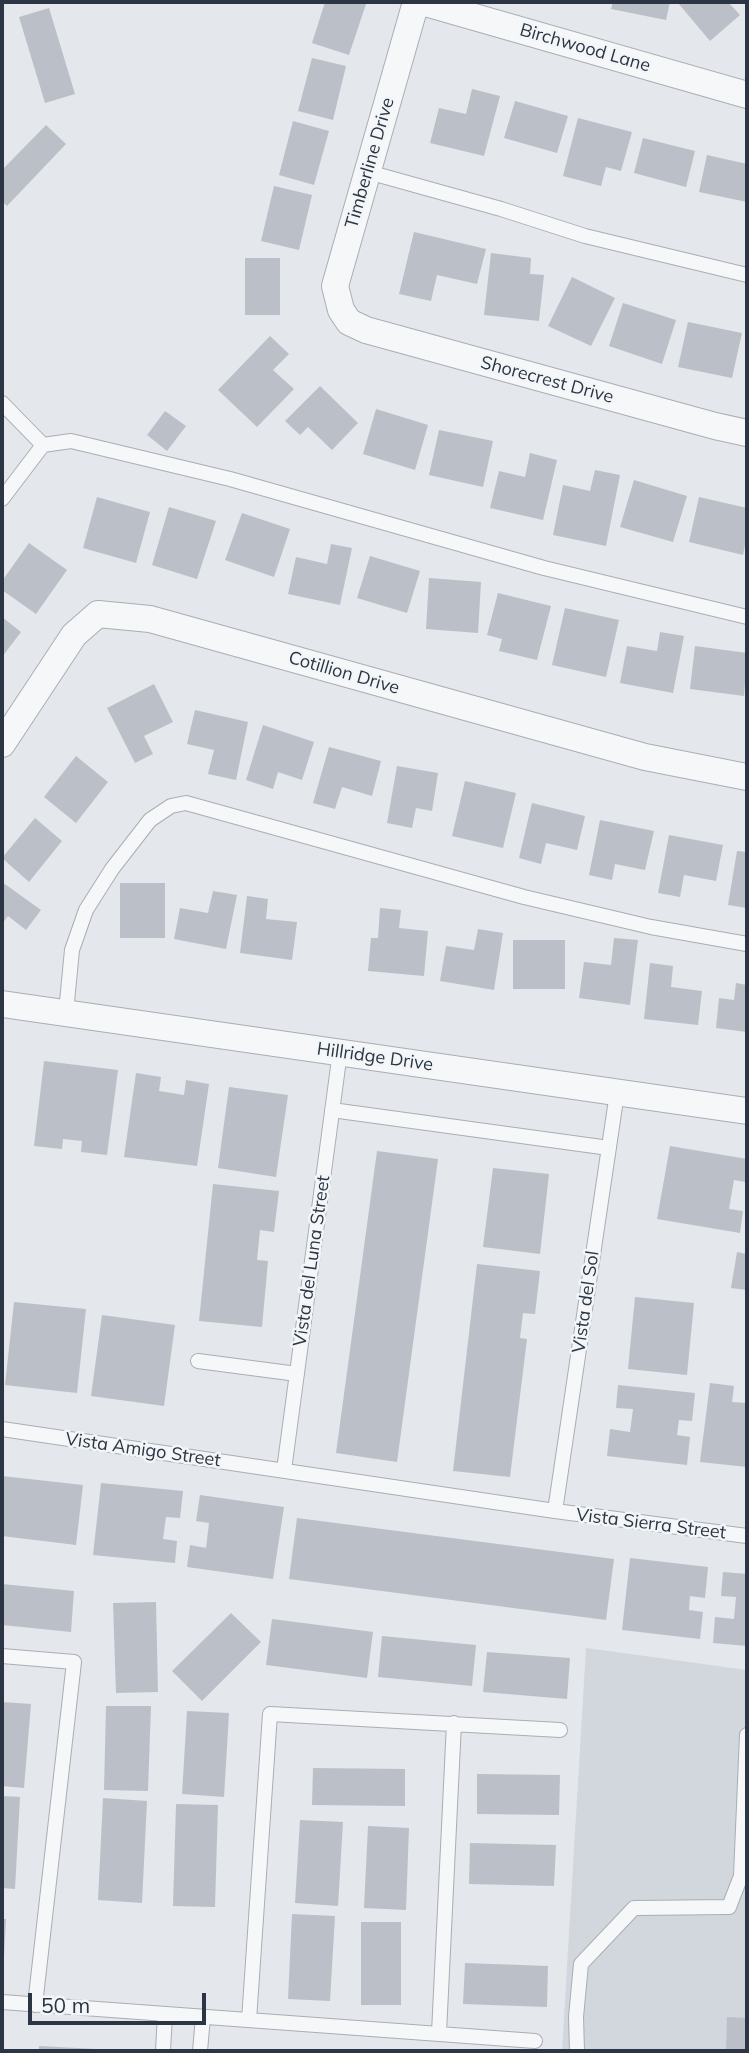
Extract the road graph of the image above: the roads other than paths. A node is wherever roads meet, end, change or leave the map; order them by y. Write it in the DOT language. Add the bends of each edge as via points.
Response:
graph roads {
  1 [pos="416,2"];
  2 [pos="422,2"];
  3 [pos="747,95"];
  4 [pos="368,172"];
  5 [pos="747,275"];
  6 [pos="349,322"];
  7 [pos="2,403"];
  8 [pos="747,433"];
  9 [pos="43,445"];
  10 [pos="2,499"];
  11 [pos="747,617"];
  12 [pos="2,744"];
  13 [pos="747,777"];
  14 [pos="747,944"];
  15 [pos="2,1004"];
  16 [pos="66,1012"];
  17 [pos="340,1052"];
  18 [pos="617,1093"];
  19 [pos="332,1110"];
  20 [pos="747,1111"];
  21 [pos="609,1148"];
  22 [pos="198,1361"];
  23 [pos="297,1374"];
  24 [pos="2,1429"];
  25 [pos="284,1470"];
  26 [pos="555,1511"];
  27 [pos="747,1536"];
  28 [pos="2,1656"];
  29 [pos="454,1723"];
  30 [pos="560,1730"];
  31 [pos="747,1735"];
  32 [pos="2,2002"];
  33 [pos="35,2005"];
  34 [pos="165,2014"];
  35 [pos="203,2017"];
  36 [pos="249,2020"];
  37 [pos="439,2033"];
  38 [pos="535,2041"];
  39 [pos="163,2051"];
  40 [pos="200,2051"];
  41 [pos="577,2051"];
  1 -- 4 [label="street, Timberline Drive"];
  2 -- 3 [label="street, Birchwood Lane"];
  4 -- 5 [label="lane" via="585,236"];
  4 -- 6 [label="street, Timberline Drive" via="335,286"];
  6 -- 8 [label="street, Shorecrest Drive"];
  7 -- 9 [label="lane"];
  9 -- 10 [label="lane"];
  9 -- 11 [label="lane" via="71,441 203,472 544,568"];
  12 -- 13 [label="street, Cotillion Drive" via="74,635 98,614 149,619 645,757"];
  14 -- 16 [label="lane" via="524,897 186,803 171,806 149,820 86,910 72,950"];
  15 -- 16 [label="street, Hillridge Drive"];
  16 -- 17 [label="street, Hillridge Drive"];
  17 -- 18 [label="street, Hillridge Drive"];
  17 -- 19 [label="lane, Vista del Luna Street"];
  18 -- 20 [label="street, Hillridge Drive"];
  18 -- 21 [label="lane, Vista del Sol"];
  19 -- 21 [label="lane"];
  19 -- 23 [label="lane, Vista del Luna Street"];
  21 -- 26 [label="lane, Vista del Sol"];
  22 -- 23 [label="lane"];
  23 -- 25 [label="lane, Vista del Luna Street"];
  24 -- 25 [label="lane, Vista Amigo Street"];
  25 -- 26 [label="lane, Vista Amigo Street"];
  26 -- 27 [label="lane, Vista Sierra Street"];
  28 -- 33 [label="lane" via="74,1661"];
  29 -- 30 [label="lane"];
  29 -- 36 [label="lane" via="270,1714"];
  29 -- 37 [label="lane"];
  31 -- 41 [label="lane" via="741,1876 729,1907 634,1908 580,1964"];
  32 -- 33 [label="lane"];
  33 -- 34 [label="lane"];
  34 -- 35 [label="lane"];
  34 -- 39 [label="lane"];
  35 -- 36 [label="lane"];
  35 -- 40 [label="lane"];
  36 -- 37 [label="lane"];
  37 -- 38 [label="lane"];
}
